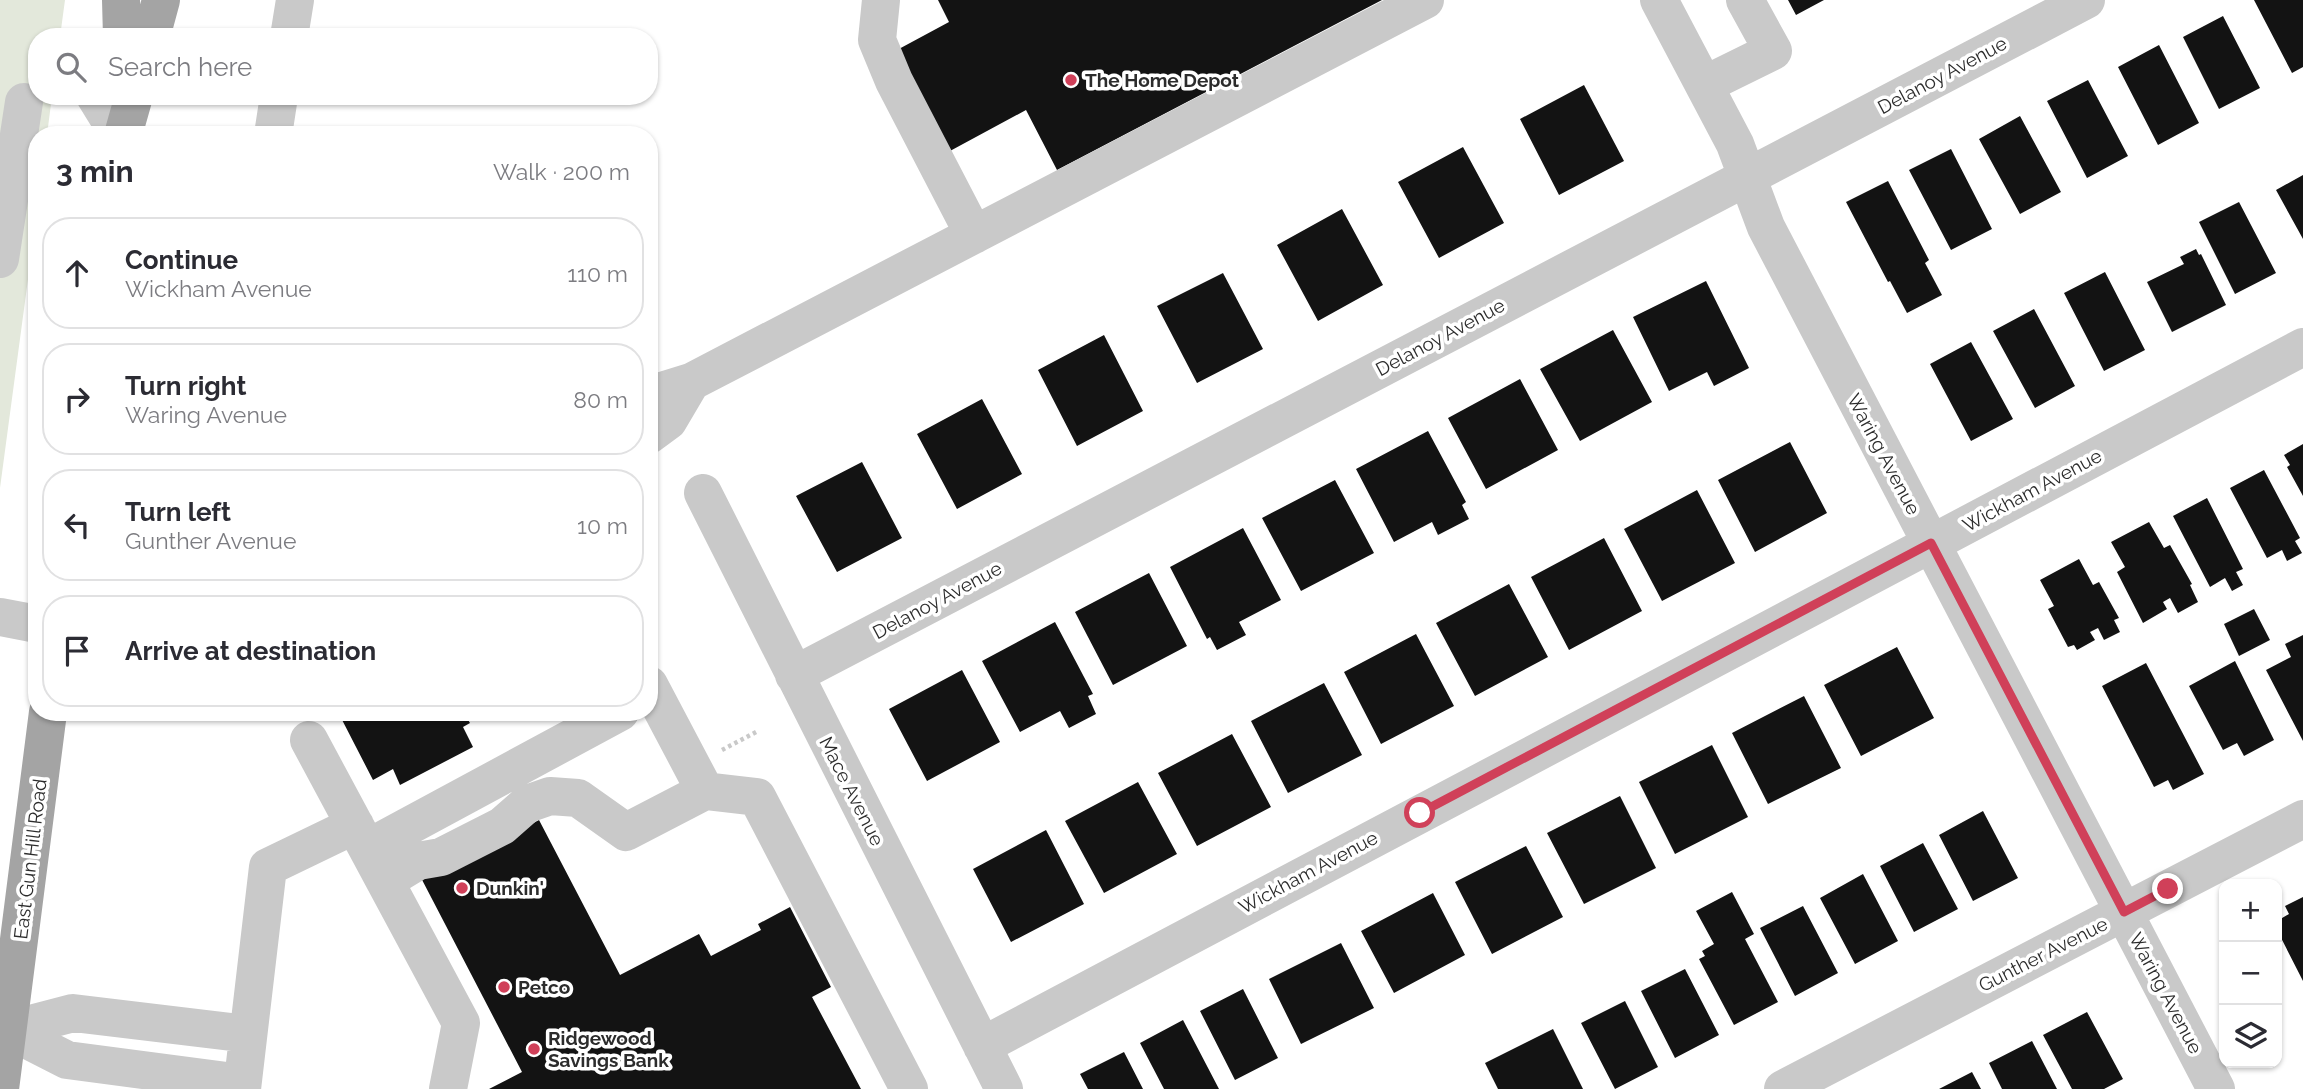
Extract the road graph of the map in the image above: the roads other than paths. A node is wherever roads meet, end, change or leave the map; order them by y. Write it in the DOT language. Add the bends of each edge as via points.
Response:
graph roads {
  1 [pos="121,0"];
  2 [pos="161,0"];
  3 [pos="295,0"];
  4 [pos="881,0"];
  5 [pos="1424,0"];
  6 [pos="1659,0"];
  7 [pos="1745,0"];
  8 [pos="2086,0"];
  9 [pos="121,28"];
  10 [pos="153,28"];
  11 [pos="290,28"];
  12 [pos="1704,85"];
  13 [pos="28,105"];
  14 [pos="32,105"];
  15 [pos="101,105"];
  16 [pos="122,105"];
  17 [pos="131,105"];
  18 [pos="278,105"];
  19 [pos="115,126"];
  20 [pos="121,126"];
  21 [pos="124,126"];
  22 [pos="274,126"];
  23 [pos="0,143"];
  24 [pos="1747,178"];
  25 [pos="974,234"];
  26 [pos="0,259"];
  27 [pos="2303,347"];
  28 [pos="691,382"];
  29 [pos="658,392"];
  30 [pos="658,428"];
  31 [pos="703,493"];
  32 [pos="1931,543"];
  33 [pos="0,617"];
  34 [pos="28,622"];
  35 [pos="794,675"];
  36 [pos="658,705"];
  37 [pos="47,721"];
  38 [pos="604,721"];
  39 [pos="309,740"];
  40 [pos="705,791"];
  41 [pos="2303,819"];
  42 [pos="369,851"];
  43 [pos="2124,912"];
  44 [pos="8,1030"];
  45 [pos="248,1034"];
  46 [pos="982,1046"];
  47 [pos="242,1086"];
  48 [pos="0,1089"];
  49 [pos="448,1089"];
  50 [pos="909,1089"];
  51 [pos="1004,1089"];
  52 [pos="1783,1089"];
  53 [pos="2216,1089"];
  1 -- 9 [label="main road"];
  2 -- 10 [label="main road"];
  3 -- 11 [label="street"];
  4 -- 25 [label="street" via="877,40"];
  5 -- 25 [label="street"];
  6 -- 12 [label="street, Waring Avenue"];
  7 -- 12 [label="street" via="1773,51"];
  8 -- 24 [label="street, Delanoy Avenue"];
  12 -- 24 [label="street, Waring Avenue"];
  13 -- 23 [label="street"];
  14 -- 26 [label="street"];
  15 -- 19 [label="street"];
  16 -- 20 [label="main road"];
  17 -- 21 [label="main road"];
  18 -- 22 [label="street"];
  24 -- 32 [label="street, Waring Avenue" via="1766,227"];
  24 -- 35 [label="street, Delanoy Avenue"];
  25 -- 28 [label="street"];
  27 -- 32 [label="street, Wickham Avenue"];
  28 -- 29 [label="street"];
  28 -- 30 [label="street" via="668,421"];
  31 -- 35 [label="street, Mace Avenue"];
  32 -- 43 [label="street, Waring Avenue"];
  32 -- 46 [label="street, Wickham Avenue"];
  33 -- 34 [label="street"];
  35 -- 46 [label="street, Mace Avenue"];
  36 -- 40 [label="street"];
  37 -- 44 [label="main road, East Gun Hill Road"];
  38 -- 42 [label="street"];
  39 -- 42 [label="street"];
  40 -- 42 [label="street" via="626,832 578,798 550,796 527,804 502,826 441,857 418,861"];
  40 -- 50 [label="street" via="757,797"];
  41 -- 43 [label="street, Gunther Avenue"];
  42 -- 45 [label="street" via="268,867"];
  42 -- 49 [label="street" via="461,1023"];
  43 -- 52 [label="street, Gunther Avenue"];
  43 -- 53 [label="street, Waring Avenue"];
  44 -- 45 [label="street" via="73,1013"];
  44 -- 47 [label="street" via="67,1060"];
  44 -- 48 [label="main road, East Gun Hill Road"];
  45 -- 47 [label="street"];
  46 -- 51 [label="street, Mace Avenue"];
}
